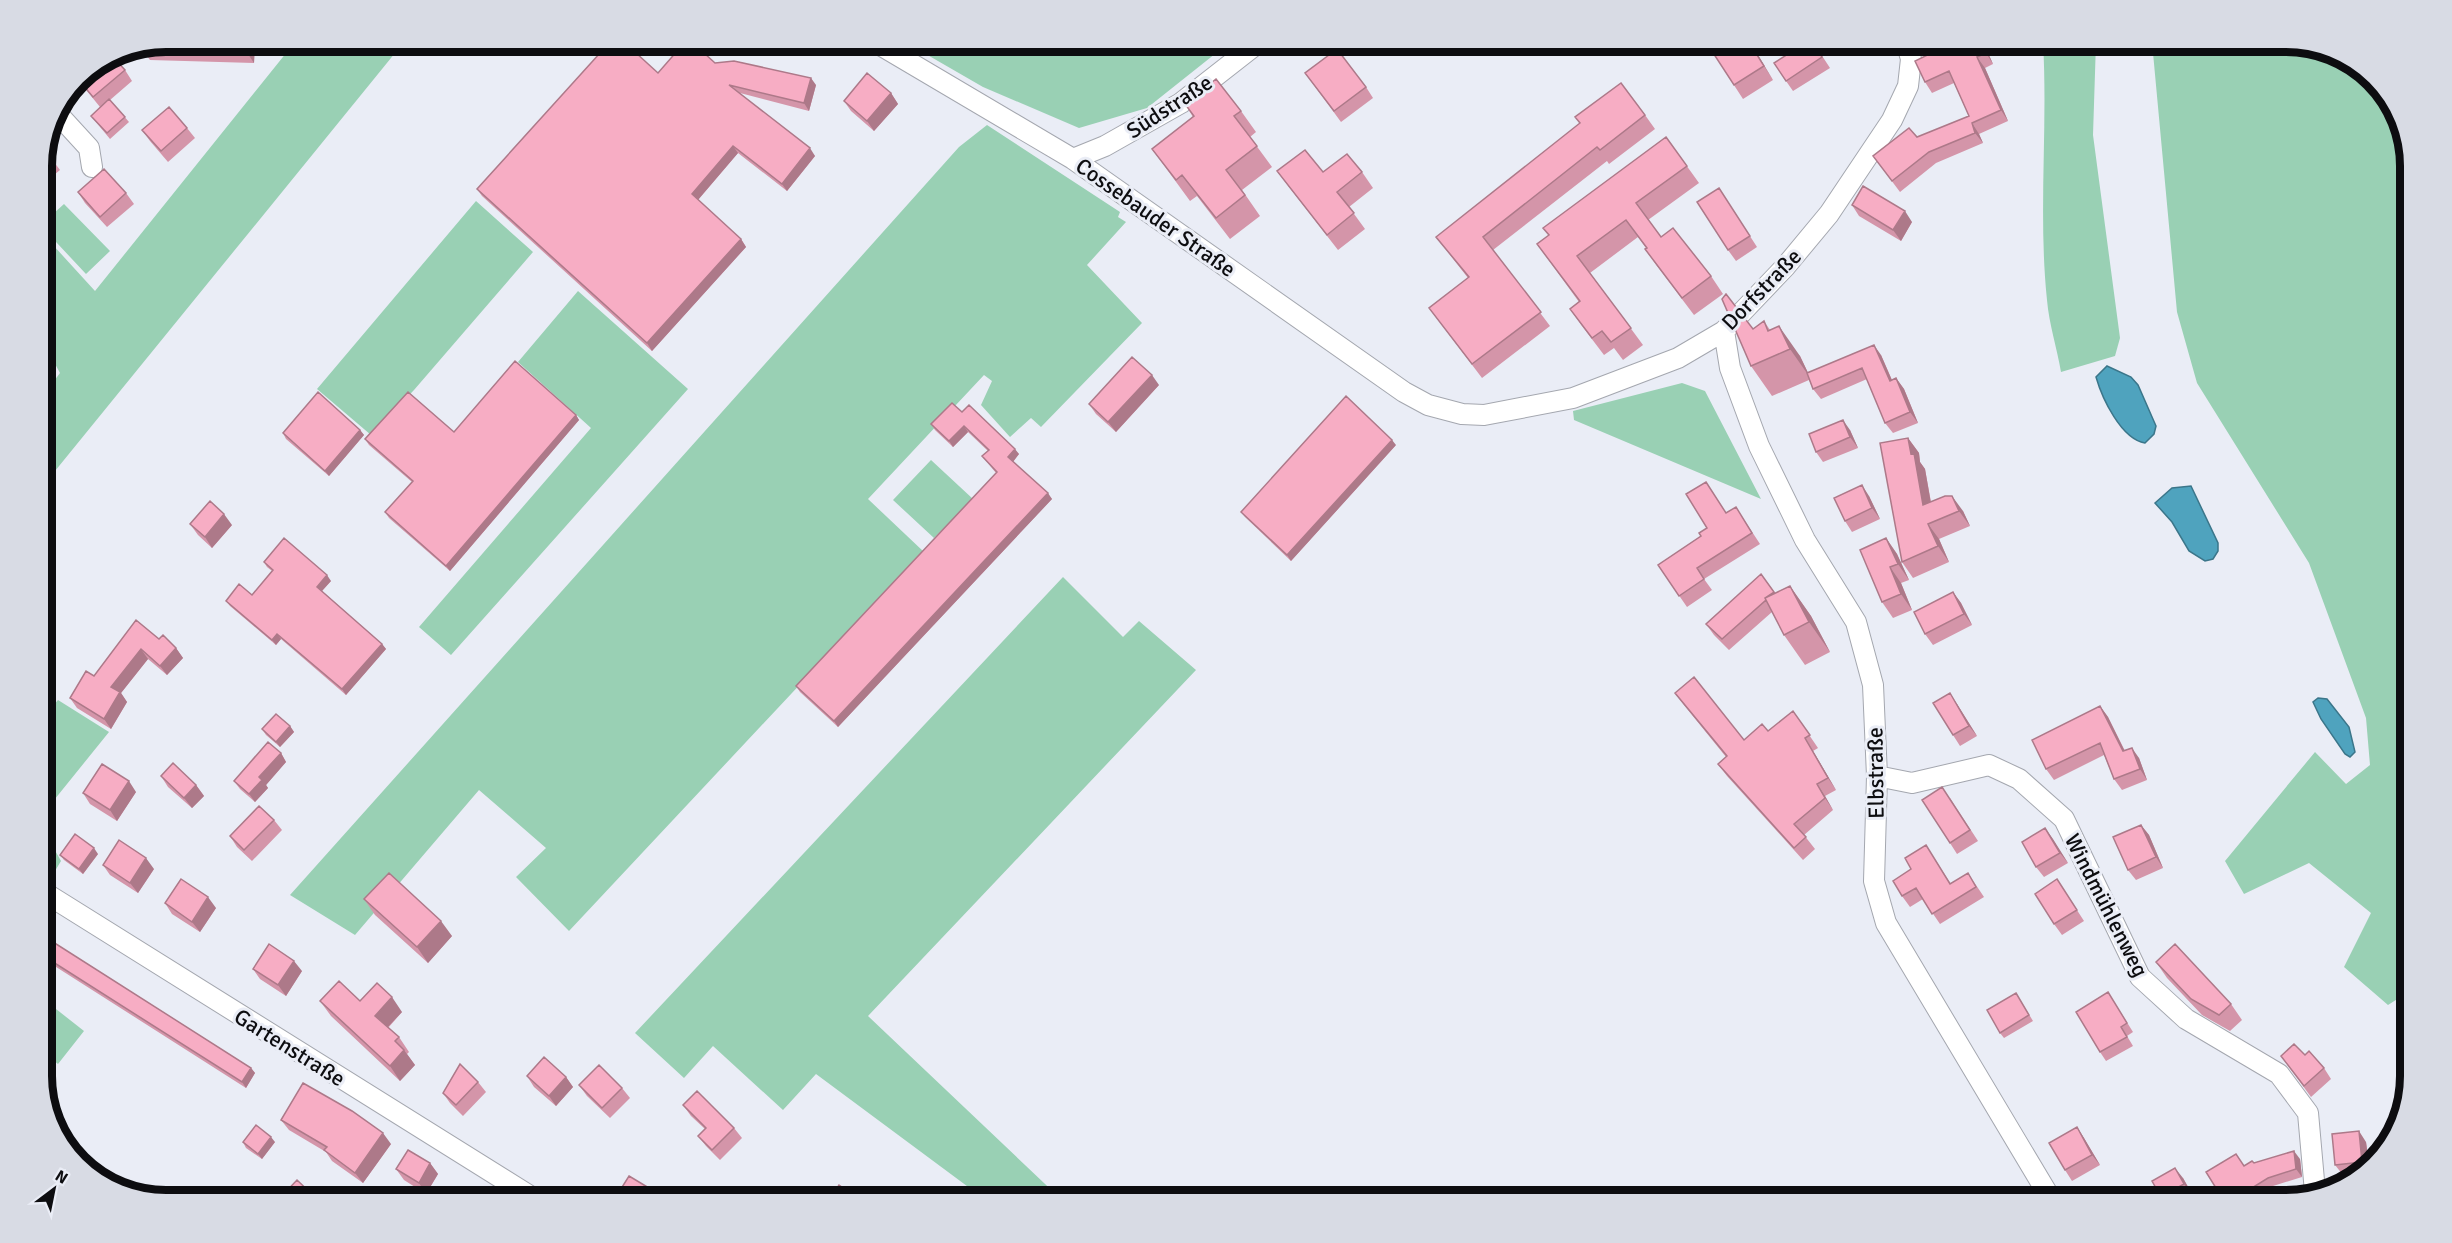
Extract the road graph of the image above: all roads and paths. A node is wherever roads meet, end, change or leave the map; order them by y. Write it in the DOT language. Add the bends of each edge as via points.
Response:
graph roads {
  1 [pos="892,52"];
  2 [pos="1246,52"];
  3 [pos="1909,52"];
  4 [pos="63,119"];
  5 [pos="1073,159"];
  6 [pos="92,167"];
  7 [pos="1724,331"];
  8 [pos="1428,405"];
  9 [pos="1877,776"];
  10 [pos="53,898"];
  11 [pos="2315,1187"];
  12 [pos="520,1190"];
  13 [pos="2045,1190"];
  1 -- 5 [label="street, Cossebauder Straße"];
  2 -- 5 [label="street, Südstraße" via="1181,103 1105,146"];
  3 -- 7 [label="street, Dorfstraße" via="1908,87 1892,120 1829,214"];
  4 -- 6 [label="street" via="89,148"];
  5 -- 8 [label="street, Cossebauder Straße"];
  7 -- 8 [label="street, Dorfstraße" via="1678,358 1573,398 1484,415"];
  7 -- 9 [label="street, Elbstraße" via="1730,368 1759,446 1805,540 1856,622 1873,685"];
  9 -- 11 [label="street, Windmühlenweg" via="1912,783 1989,765 2019,779 2064,819 2140,977 2186,1019 2279,1074 2308,1113"];
  9 -- 13 [label="street, Elbstraße" via="1874,881 1886,923"];
  10 -- 12 [label="street, Gartenstraße"];
}
